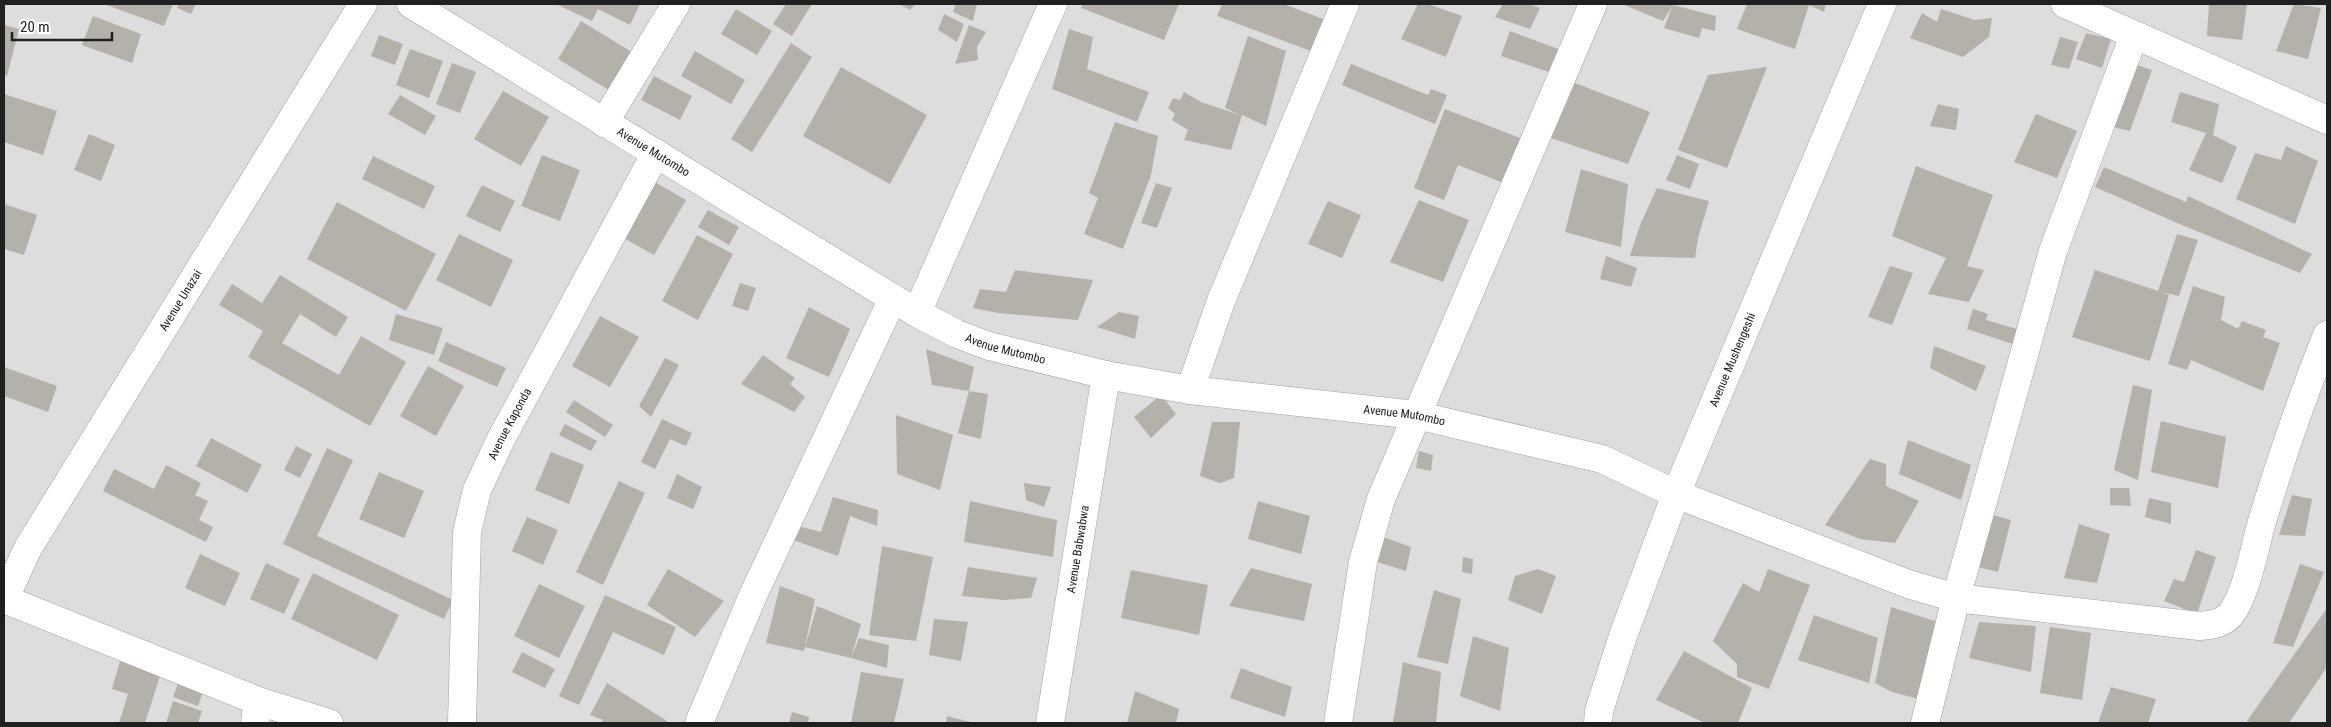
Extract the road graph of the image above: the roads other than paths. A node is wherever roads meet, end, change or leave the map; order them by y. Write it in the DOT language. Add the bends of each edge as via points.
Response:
graph roads {
  1 [pos="364,4"];
  2 [pos="411,4"];
  3 [pos="676,4"];
  4 [pos="1053,4"];
  5 [pos="1346,4"];
  6 [pos="1593,4"];
  7 [pos="1882,4"];
  8 [pos="2065,4"];
  9 [pos="2134,35"];
  10 [pos="2327,120"];
  11 [pos="604,122"];
  12 [pos="656,153"];
  13 [pos="893,298"];
  14 [pos="917,313"];
  15 [pos="2327,335"];
  16 [pos="1106,375"];
  17 [pos="1190,390"];
  18 [pos="1416,415"];
  19 [pos="1676,494"];
  20 [pos="1956,598"];
  21 [pos="4,600"];
  22 [pos="256,712"];
  23 [pos="329,723"];
  24 [pos="462,723"];
  25 [pos="699,723"];
  26 [pos="1050,723"];
  27 [pos="1338,723"];
  28 [pos="1598,723"];
  29 [pos="1925,723"];
  1 -- 21 [label="street, Avenue Unazai" via="28,548"];
  2 -- 11 [label="street, Avenue Mutombo"];
  3 -- 11 [label="street"];
  4 -- 14 [label="street"];
  5 -- 17 [label="street" via="1225,292"];
  6 -- 18 [label="street"];
  7 -- 19 [label="street, Avenue Mushengeshi"];
  8 -- 9 [label="street"];
  9 -- 10 [label="street"];
  9 -- 20 [label="street" via="2053,251"];
  11 -- 12 [label="street, Avenue Mutombo"];
  12 -- 13 [label="street, Avenue Mutombo"];
  12 -- 24 [label="street, Avenue Kaponda" via="506,430 477,490 467,532"];
  13 -- 14 [label="street, Avenue Mutombo"];
  13 -- 25 [label="street" via="754,594"];
  14 -- 16 [label="street, Avenue Mutombo" via="989,346"];
  15 -- 20 [label="street, Avenue Mutombo" via="2304,392 2240,600 2230,615 2217,624 2199,626"];
  16 -- 17 [label="street, Avenue Mutombo"];
  16 -- 26 [label="street, Avenue Babwabwa"];
  17 -- 18 [label="street, Avenue Mutombo"];
  18 -- 19 [label="street, Avenue Mutombo" via="1602,459"];
  18 -- 27 [label="street" via="1381,499 1363,562"];
  19 -- 20 [label="street, Avenue Mutombo" via="1908,584"];
  19 -- 28 [label="street, Avenue Mushengeshi" via="1623,636"];
  20 -- 29 [label="street"];
  21 -- 22 [label="street"];
  22 -- 23 [label="street"];
}
